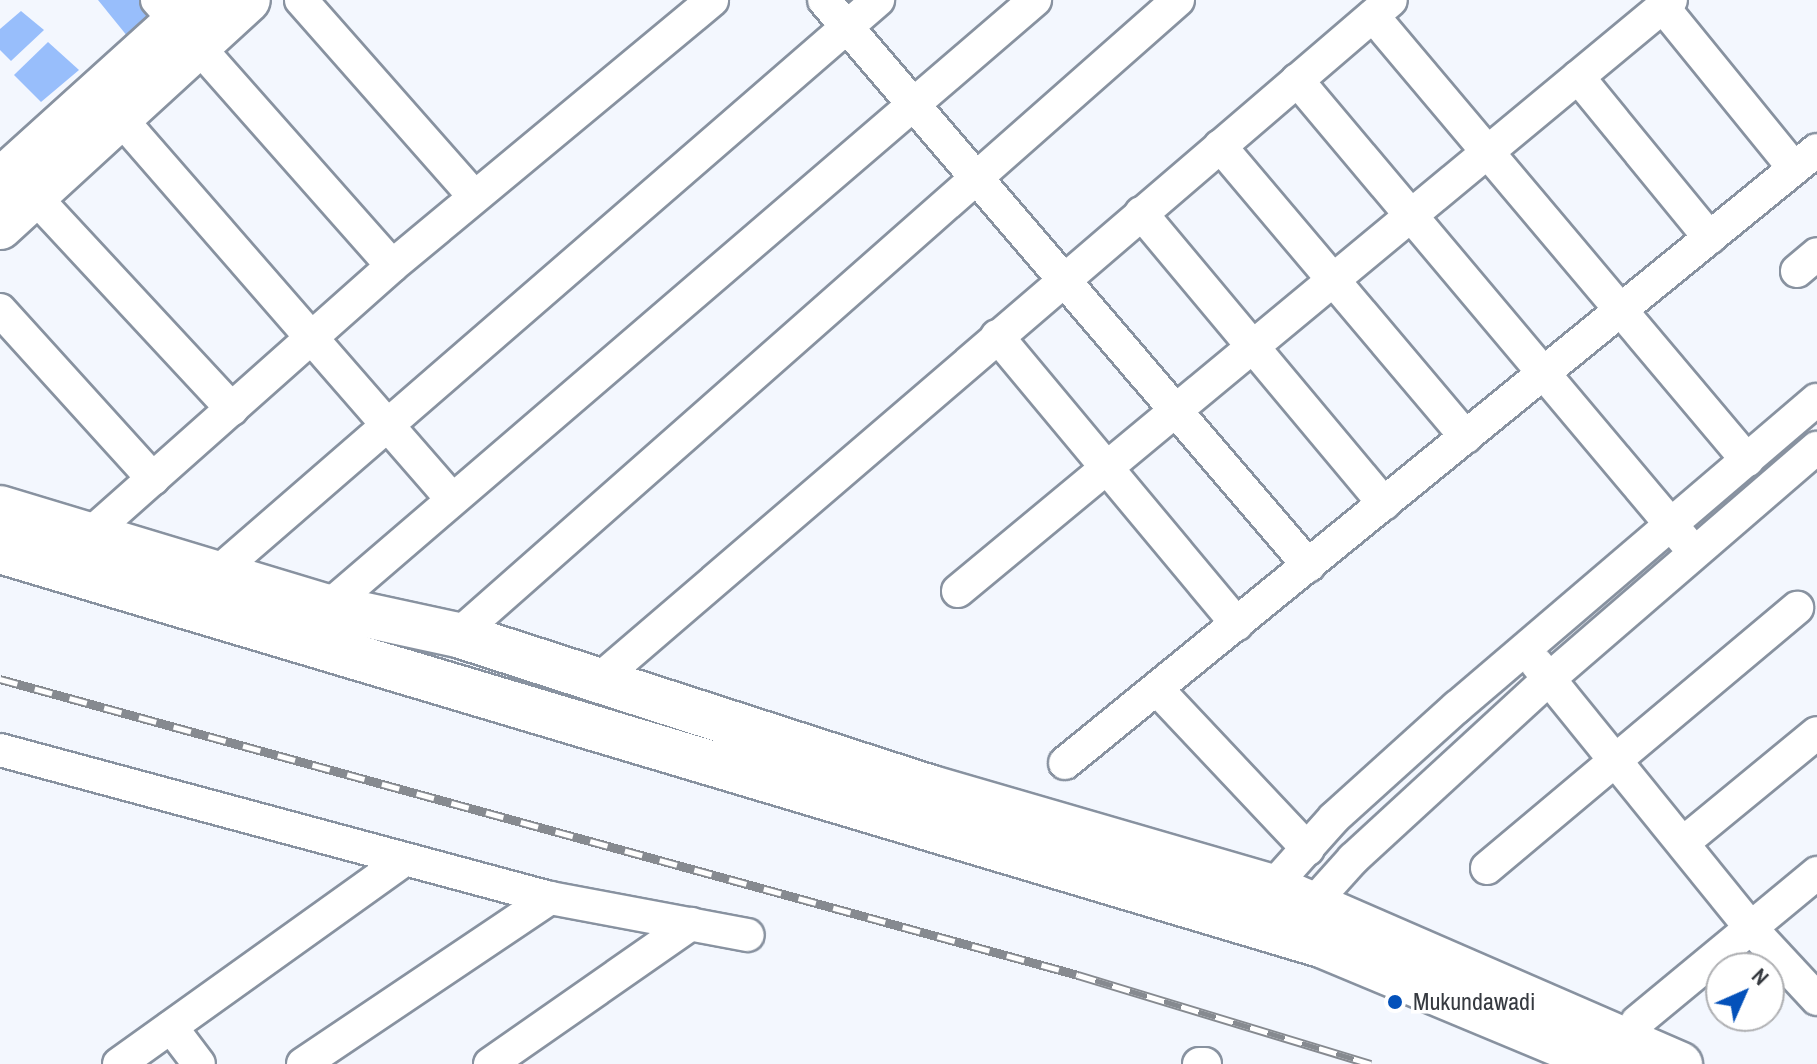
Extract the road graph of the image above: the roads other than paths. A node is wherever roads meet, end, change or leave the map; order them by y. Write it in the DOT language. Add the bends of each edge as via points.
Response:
graph roads {
  1 [pos="248,0"];
  2 [pos="301,0"];
  3 [pos="712,0"];
  4 [pos="824,0"];
  5 [pos="878,0"];
  6 [pos="1035,0"];
  7 [pos="1178,0"];
  8 [pos="1667,3"];
  9 [pos="1382,8"];
  10 [pos="183,16"];
  11 [pos="846,27"];
  12 [pos="1578,77"];
  13 [pos="1297,80"];
  14 [pos="108,105"];
  15 [pos="914,106"];
  16 [pos="1220,146"];
  17 [pos="1490,150"];
  18 [pos="1806,159"];
  19 [pos="977,176"];
  20 [pos="17,189"];
  21 [pos="474,196"];
  22 [pos="1141,213"];
  23 [pos="1413,213"];
  24 [pos="0,227"];
  25 [pos="1710,238"];
  26 [pos="392,266"];
  27 [pos="1334,278"];
  28 [pos="1063,280"];
  29 [pos="1624,308"];
  30 [pos="0,310"];
  31 [pos="997,336"];
  32 [pos="311,337"];
  33 [pos="1254,345"];
  34 [pos="1546,372"];
  35 [pos="1817,400"];
  36 [pos="232,409"];
  37 [pos="1175,410"];
  38 [pos="389,424"];
  39 [pos="1466,437"];
  40 [pos="1817,448"];
  41 [pos="1747,460"];
  42 [pos="1107,467"];
  43 [pos="153,479"];
  44 [pos="451,498"];
  45 [pos="1384,504"];
  46 [pos="0,508"];
  47 [pos="1672,525"];
  48 [pos="88,536"];
  49 [pos="0,551"];
  50 [pos="1695,553"];
  51 [pos="1309,566"];
  52 [pos="217,573"];
  53 [pos="958,591"];
  54 [pos="328,607"];
  55 [pos="1797,608"];
  56 [pos="1237,624"];
  57 [pos="458,635"];
  58 [pos="1525,649"];
  59 [pos="600,679"];
  60 [pos="1549,679"];
  61 [pos="1157,689"];
  62 [pos="1817,733"];
  63 [pos="0,750"];
  64 [pos="1614,758"];
  65 [pos="1065,763"];
  66 [pos="1683,843"];
  67 [pos="1308,849"];
  68 [pos="404,860"];
  69 [pos="1487,868"];
  70 [pos="1817,873"];
  71 [pos="1272,887"];
  72 [pos="550,898"];
  73 [pos="1300,918"];
  74 [pos="1242,921"];
  75 [pos="691,924"];
  76 [pos="1751,928"];
  77 [pos="748,935"];
  78 [pos="1817,999"];
  79 [pos="1637,1022"];
  80 [pos="171,1027"];
  81 [pos="119,1064"];
  82 [pos="199,1064"];
  83 [pos="303,1064"];
  84 [pos="490,1064"];
  85 [pos="1199,1064"];
  86 [pos="1205,1064"];
  87 [pos="1607,1064"];
  88 [pos="1680,1064"];
  1 -- 10 [label="street"];
  2 -- 21 [label="street"];
  3 -- 21 [label="street"];
  4 -- 11 [label="street"];
  5 -- 11 [label="street"];
  6 -- 15 [label="street"];
  7 -- 19 [label="street"];
  8 -- 12 [label="street"];
  8 -- 18 [label="street"];
  9 -- 13 [label="street"];
  9 -- 17 [label="street"];
  10 -- 14 [label="street"];
  10 -- 26 [label="street"];
  11 -- 15 [label="street"];
  11 -- 38 [label="street"];
  12 -- 17 [label="street"];
  12 -- 25 [label="street"];
  13 -- 16 [label="street"];
  13 -- 23 [label="street"];
  14 -- 20 [label="street"];
  14 -- 32 [label="street"];
  15 -- 19 [label="street"];
  15 -- 44 [label="street"];
  16 -- 22 [label="street"];
  16 -- 27 [label="street"];
  17 -- 23 [label="street"];
  17 -- 29 [label="street"];
  18 -- 25 [label="street"];
  19 -- 28 [label="street"];
  19 -- 57 [label="street"];
  20 -- 24 [label="street"];
  20 -- 36 [label="street"];
  21 -- 26 [label="street"];
  22 -- 28 [label="street"];
  22 -- 33 [label="street"];
  23 -- 27 [label="street"];
  23 -- 34 [label="street"];
  25 -- 29 [label="street"];
  26 -- 32 [label="street"];
  27 -- 33 [label="street"];
  27 -- 39 [label="street"];
  28 -- 31 [label="street"];
  28 -- 37 [label="street"];
  29 -- 34 [label="street"];
  29 -- 41 [label="street"];
  30 -- 43 [label="street"];
  31 -- 42 [label="street"];
  31 -- 59 [label="street"];
  32 -- 36 [label="street"];
  32 -- 38 [label="street"];
  33 -- 37 [label="street"];
  33 -- 45 [label="street"];
  34 -- 39 [label="street"];
  34 -- 47 [label="street"];
  35 -- 41 [label="street"];
  36 -- 43 [label="street"];
  37 -- 42 [label="street"];
  37 -- 51 [label="street"];
  38 -- 44 [label="street"];
  38 -- 52 [label="street"];
  39 -- 45 [label="street"];
  40 -- 50 [label="street"];
  41 -- 47 [label="street"];
  42 -- 53 [label="street"];
  42 -- 56 [label="street"];
  43 -- 48 [label="street"];
  44 -- 54 [label="street"];
  45 -- 51 [label="street"];
  46 -- 48 [label="street"];
  47 -- 50 [label="street"];
  47 -- 58 [label="street"];
  48 -- 52 [label="street"];
  49 -- 74 [label="street"];
  50 -- 60 [label="street"];
  51 -- 56 [label="street"];
  52 -- 54 [label="street"];
  54 -- 57 [label="street"];
  55 -- 64 [label="street"];
  56 -- 61 [label="street"];
  57 -- 59 [label="street"];
  58 -- 60 [label="street"];
  58 -- 67 [label="street" via="1334,818"];
  59 -- 71 [label="street" via="932,788"];
  60 -- 64 [label="street"];
  60 -- 73 [label="street"];
  61 -- 65 [label="street"];
  61 -- 67 [label="street"];
  62 -- 66 [label="street"];
  63 -- 68 [label="street"];
  64 -- 66 [label="street"];
  64 -- 69 [label="street"];
  66 -- 76 [label="street"];
  67 -- 71 [label="street"];
  68 -- 72 [label="street"];
  68 -- 80 [label="street"];
  70 -- 76 [label="street"];
  71 -- 73 [label="street"];
  71 -- 74 [label="street"];
  72 -- 75 [label="street"];
  72 -- 83 [label="street"];
  73 -- 74 [label="street"];
  73 -- 87 [label="street"];
  73 -- 88 [label="street"];
  75 -- 77 [label="street"];
  75 -- 84 [label="street"];
  76 -- 78 [label="street"];
  76 -- 79 [label="street"];
  80 -- 81 [label="street"];
  80 -- 82 [label="street"];
  85 -- 86 [label="street"];
}
